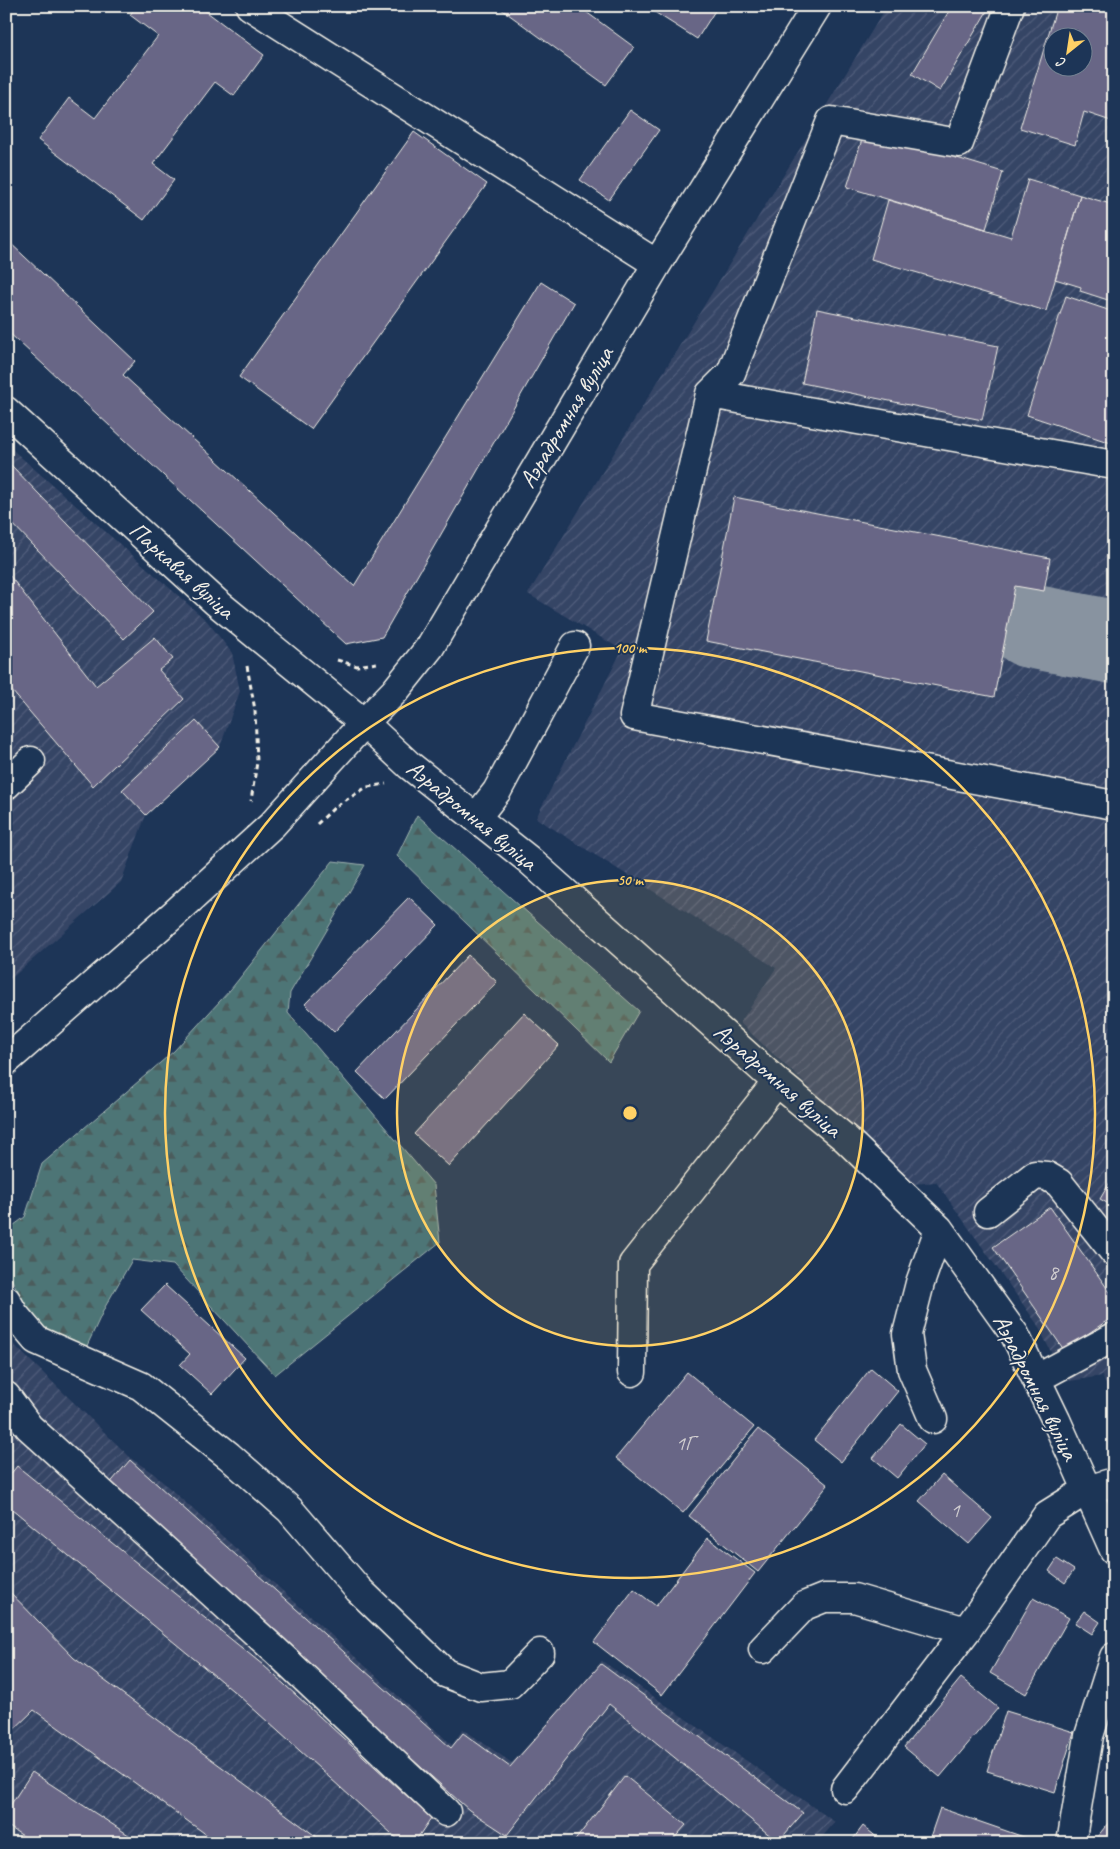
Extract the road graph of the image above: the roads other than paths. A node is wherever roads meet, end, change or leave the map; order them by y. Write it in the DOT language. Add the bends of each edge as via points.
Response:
graph roads {
  1 [pos="250,6"];
  2 [pos="817,6"];
  3 [pos="1010,6"];
  4 [pos="657,264"];
  5 [pos="710,394"];
  6 [pos="6,411"];
  7 [pos="1114,465"];
  8 [pos="575,646"];
  9 [pos="364,723"];
  10 [pos="31,761"];
  11 [pos="6,785"];
  12 [pos="1114,805"];
  13 [pos="476,818"];
  14 [pos="6,1061"];
  15 [pos="777,1082"];
  16 [pos="988,1212"];
  17 [pos="939,1229"];
  18 [pos="1114,1252"];
  19 [pos="6,1300"];
  20 [pos="1114,1337"];
  21 [pos="632,1372"];
  22 [pos="1036,1379"];
  23 [pos="6,1396"];
  24 [pos="933,1419"];
  25 [pos="1114,1482"];
  26 [pos="1087,1490"];
  27 [pos="1114,1550"];
  28 [pos="966,1631"];
  29 [pos="763,1649"];
  30 [pos="540,1653"];
  31 [pos="1114,1657"];
  32 [pos="844,1788"];
  33 [pos="446,1812"];
  34 [pos="1071,1843"];
  1 -- 4 [label="street"];
  2 -- 4 [label="street, Аэрадромная вуліца"];
  3 -- 5 [label="street" via="958,143 831,121 731,373"];
  4 -- 9 [label="street, Аэрадромная вуліца" via="430,647"];
  5 -- 7 [label="street"];
  5 -- 12 [label="street" via="634,716"];
  6 -- 9 [label="street, Паркавая вуліца" via="216,602"];
  8 -- 13 [label="street" via="497,791"];
  9 -- 13 [label="street, Аэрадромная вуліца"];
  9 -- 14 [label="street" via="272,825"];
  10 -- 11 [label="street"];
  13 -- 15 [label="street, Аэрадромная вуліца" via="529,860"];
  15 -- 17 [label="street, Аэрадромная вуліца" via="846,1139"];
  15 -- 21 [label="street" via="633,1264"];
  16 -- 18 [label="street" via="1035,1175 1047,1176 1059,1183"];
  17 -- 22 [label="street, Аэрадромная вуліца" via="1014,1335"];
  17 -- 24 [label="street" via="907,1334 912,1370"];
  19 -- 30 [label="street" via="36,1340 142,1386 229,1456 290,1510 358,1589 445,1673 481,1687 510,1684"];
  20 -- 22 [label="street"];
  22 -- 26 [label="street, Аэрадромная вуліца"];
  23 -- 33 [label="street" via="29,1427 276,1651"];
  25 -- 26 [label="street"];
  26 -- 27 [label="street, Аэрадромная вуліца"];
  26 -- 28 [label="street" via="1047,1515"];
  28 -- 29 [label="street" via="854,1598 824,1598 804,1606"];
  28 -- 32 [label="street"];
  31 -- 34 [label="street" via="1090,1736"];
}
